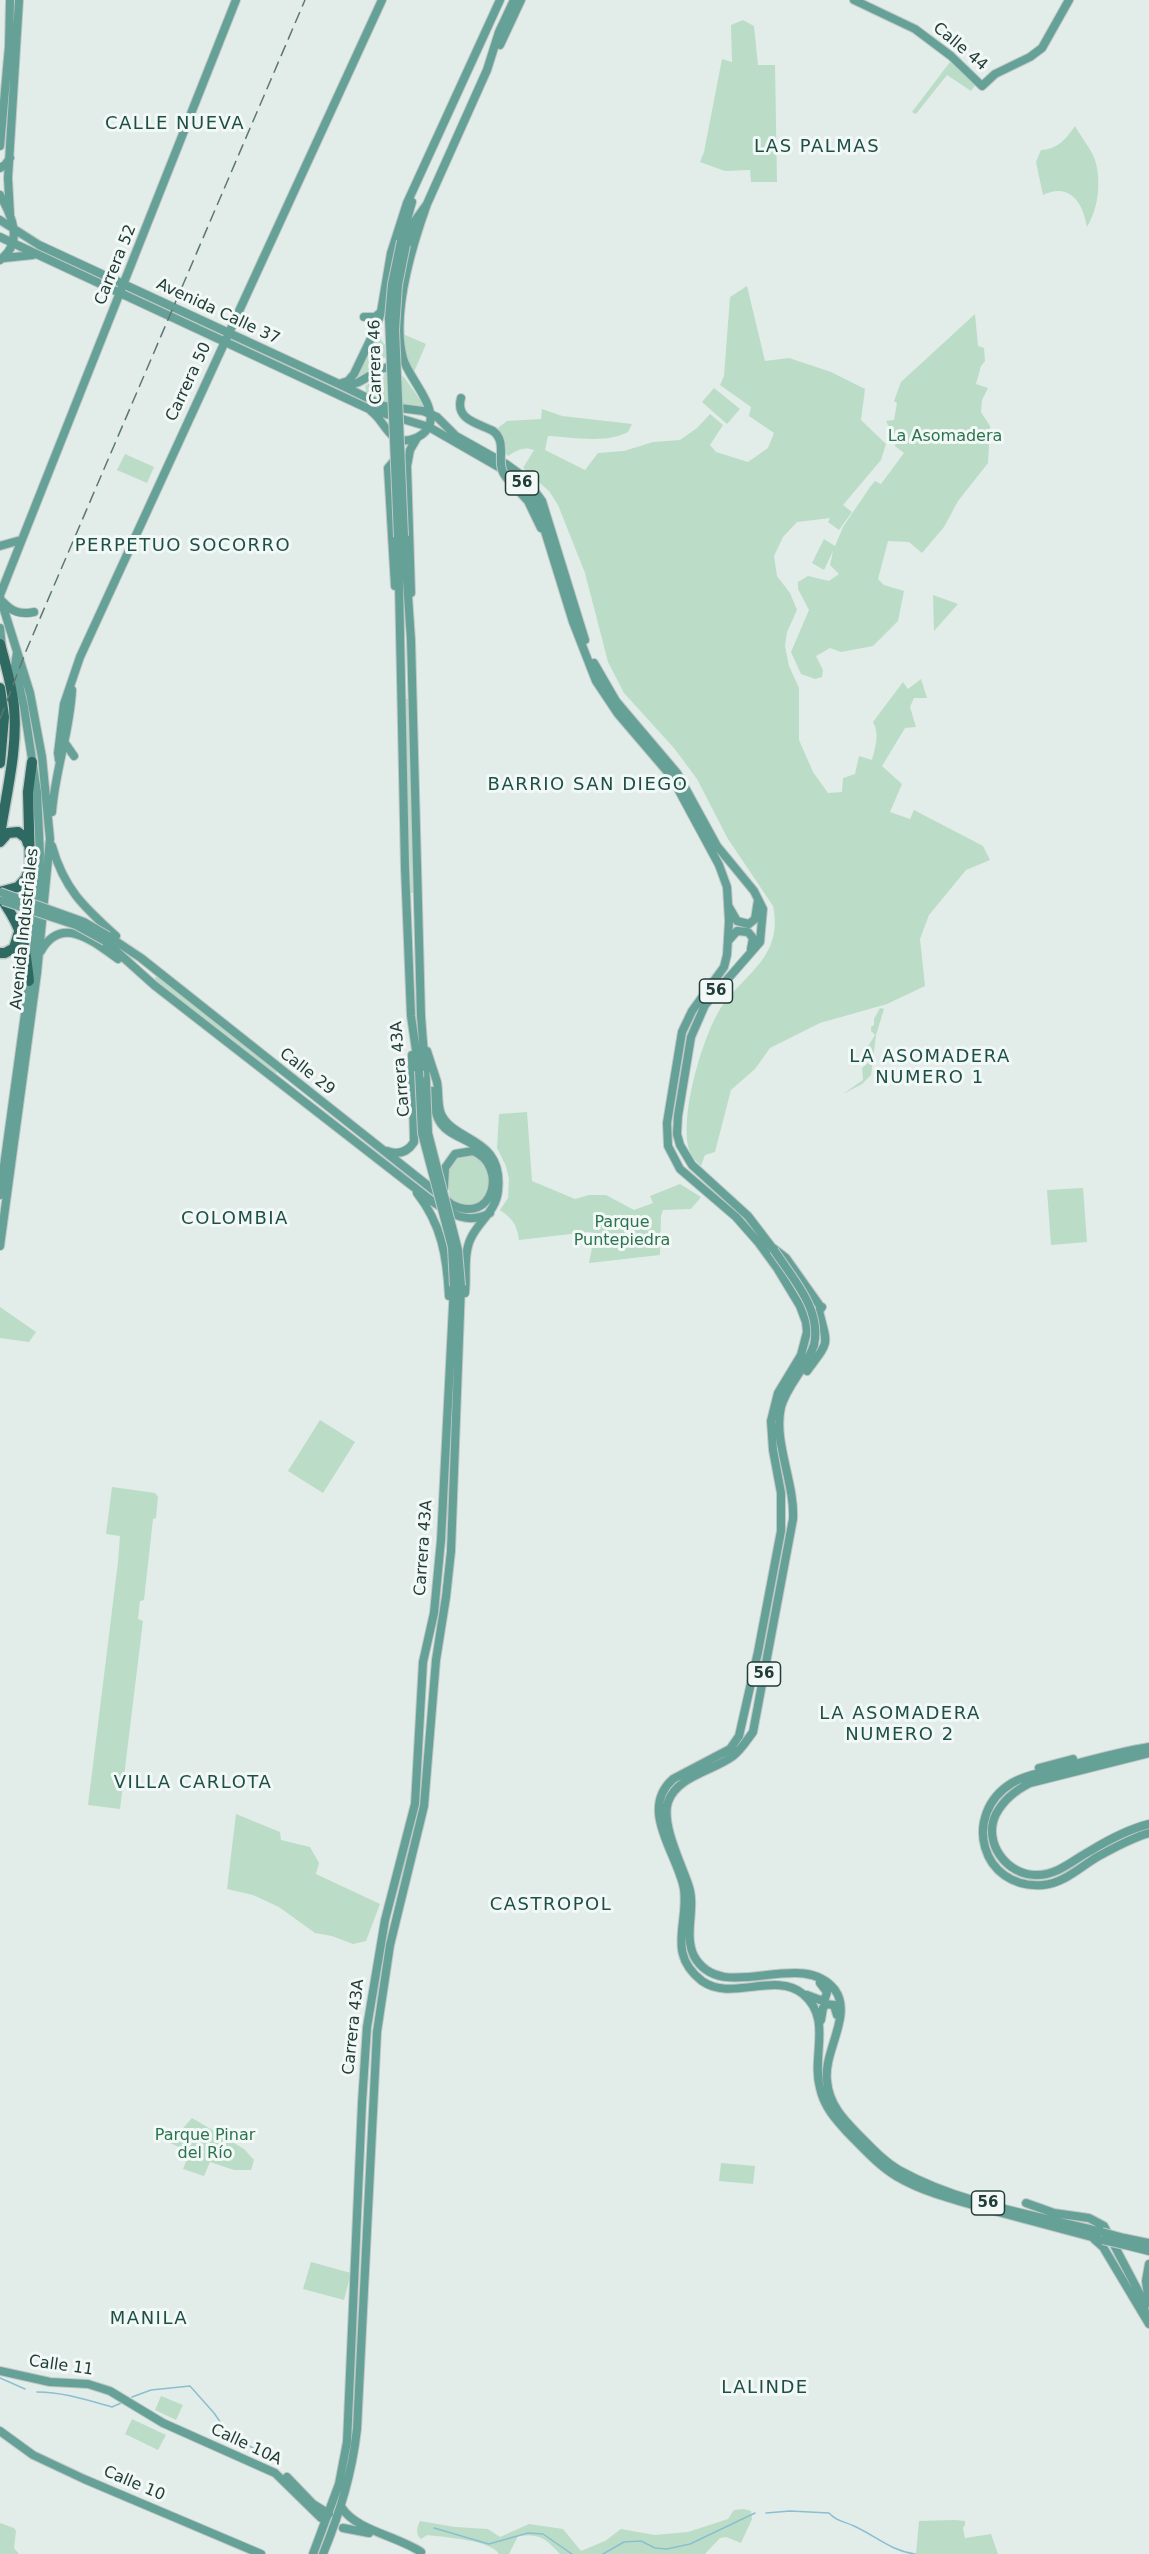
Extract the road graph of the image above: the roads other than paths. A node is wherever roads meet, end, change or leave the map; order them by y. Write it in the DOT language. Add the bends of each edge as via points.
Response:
graph roads {
  1 [pos="10,0"];
  2 [pos="18,0"];
  3 [pos="236,0"];
  4 [pos="381,0"];
  5 [pos="500,0"];
  6 [pos="505,0"];
  7 [pos="514,0"];
  8 [pos="521,0"];
  9 [pos="854,0"];
  10 [pos="1069,0"];
  11 [pos="10,22"];
  12 [pos="498,26"];
  13 [pos="472,64"];
  14 [pos="487,70"];
  15 [pos="448,97"];
  16 [pos="453,107"];
  17 [pos="0,146"];
  18 [pos="10,158"];
  19 [pos="0,168"];
  20 [pos="415,190"];
  21 [pos="0,195"];
  22 [pos="427,204"];
  23 [pos="10,214"];
  24 [pos="0,220"];
  25 [pos="15,231"];
  26 [pos="0,237"];
  27 [pos="13,243"];
  28 [pos="404,243"];
  29 [pos="39,256"];
  30 [pos="0,260"];
  31 [pos="124,284"];
  32 [pos="120,294"];
  33 [pos="381,312"];
  34 [pos="401,315"];
  35 [pos="364,318"];
  36 [pos="228,334"];
  37 [pos="224,343"];
  38 [pos="407,372"];
  39 [pos="339,384"];
  40 [pos="461,398"];
  41 [pos="369,409"];
  42 [pos="431,414"];
  43 [pos="429,430"];
  44 [pos="417,437"];
  45 [pos="407,466"];
  46 [pos="546,531"];
  47 [pos="401,537"];
  48 [pos="21,540"];
  49 [pos="0,546"];
  50 [pos="0,596"];
  51 [pos="398,610"];
  52 [pos="34,612"];
  53 [pos="409,614"];
  54 [pos="0,628"];
  55 [pos="0,644"];
  56 [pos="18,652"];
  57 [pos="4,657"];
  58 [pos="72,680"];
  59 [pos="0,688"];
  60 [pos="65,743"];
  61 [pos="74,756"];
  62 [pos="59,760"];
  63 [pos="32,762"];
  64 [pos="0,763"];
  65 [pos="0,835"];
  66 [pos="50,839"];
  67 [pos="0,842"];
  68 [pos="28,844"];
  69 [pos="758,899"];
  70 [pos="3,900"];
  71 [pos="729,907"];
  72 [pos="19,928"];
  73 [pos="106,938"];
  74 [pos="728,945"];
  75 [pos="0,953"];
  76 [pos="748,955"];
  77 [pos="39,957"];
  78 [pos="141,958"];
  79 [pos="29,981"];
  80 [pos="154,985"];
  81 [pos="411,1016"];
  82 [pos="423,1039"];
  83 [pos="380,1149"];
  84 [pos="411,1186"];
  85 [pos="444,1195"];
  86 [pos="0,1196"];
  87 [pos="490,1213"];
  88 [pos="0,1246"];
  89 [pos="774,1249"];
  90 [pos="457,1286"];
  91 [pos="825,1327"];
  92 [pos="807,1332"];
  93 [pos="450,1334"];
  94 [pos="461,1334"];
  95 [pos="780,1424"];
  96 [pos="1149,1747"];
  97 [pos="1149,1753"];
  98 [pos="1149,1824"];
  99 [pos="1149,1833"];
  100 [pos="815,1977"];
  101 [pos="804,1994"];
  102 [pos="836,2028"];
  103 [pos="820,2029"];
  104 [pos="1026,2204"];
  105 [pos="1103,2236"];
  106 [pos="1091,2237"];
  107 [pos="1125,2241"];
  108 [pos="1149,2243"];
  109 [pos="1149,2251"];
  110 [pos="1149,2264"];
  111 [pos="1149,2304"];
  112 [pos="1147,2321"];
  113 [pos="0,2369"];
  114 [pos="0,2431"];
  115 [pos="179,2431"];
  116 [pos="342,2508"];
  117 [pos="325,2516"];
  118 [pos="343,2528"];
  119 [pos="423,2553"];
  120 [pos="261,2554"];
  121 [pos="313,2554"];
  122 [pos="323,2554"];
  1 -- 11 [label="main road"];
  2 -- 11 [label="main road"];
  2 -- 18 [label="main road"];
  3 -- 31 [label="main road, Carrera 52"];
  4 -- 36 [label="main road, Carrera 50"];
  5 -- 13 [label="main road, Carrera 46"];
  6 -- 12 [label="main road, Carrera 46"];
  7 -- 12 [label="main road, Carrera 46"];
  8 -- 14 [label="main road"];
  9 -- 10 [label="main road, Calle 44" via="915,28 982,86 995,74 1042,48"];
  11 -- 17 [label="main road"];
  12 -- 13 [label="main road, Carrera 46"];
  12 -- 14 [label="main road, Carrera 46"];
  13 -- 16 [label="main road, Carrera 46"];
  14 -- 22 [label="main road, Carrera 46"];
  15 -- 16 [label="main road"];
  16 -- 20 [label="main road, Carrera 46"];
  18 -- 19 [label="main road"];
  18 -- 23 [label="main road"];
  20 -- 28 [label="main road, Carrera 46"];
  20 -- 33 [label="main road, Carrera 46" via="391,253"];
  21 -- 23 [label="main road"];
  22 -- 28 [label="main road, Carrera 46"];
  22 -- 34 [label="main road, Carrera 46" via="409,261"];
  23 -- 25 [label="main road"];
  24 -- 25 [label="main road, Avenida Calle 37"];
  25 -- 27 [label="main road"];
  25 -- 31 [label="main road, Avenida Calle 37"];
  26 -- 27 [label="main road, Avenida Calle 37"];
  27 -- 29 [label="main road, Avenida Calle 37"];
  27 -- 30 [label="main road"];
  28 -- 47 [label="main road, Carrera 46, bridge" via="392,284 389,318"];
  29 -- 30 [label="main road" via="22,254"];
  29 -- 32 [label="main road, Avenida Calle 37"];
  31 -- 32 [label="main road, Carrera 52"];
  31 -- 36 [label="main road, Avenida Calle 37"];
  32 -- 37 [label="main road, Avenida Calle 37"];
  32 -- 48 [label="main road, Carrera 52"];
  33 -- 34 [label="main road" via="388,320"];
  33 -- 35 [label="main road"];
  33 -- 39 [label="main road, Carrera 46" via="354,374"];
  34 -- 38 [label="main road, Carrera 46" via="401,349"];
  36 -- 37 [label="main road, Carrera 50"];
  36 -- 39 [label="main road, Avenida Calle 37"];
  37 -- 41 [label="main road, Avenida Calle 37"];
  37 -- 58 [label="main road, Carrera 50"];
  38 -- 39 [label="main road" via="386,366 358,383"];
  38 -- 42 [label="main road"];
  39 -- 42 [label="main road, Avenida Calle 37" via="384,406"];
  40 -- 46 [label="main road, bridge" via="464,416 493,431 501,442 501,466 506,477 528,501 537,522"];
  41 -- 43 [label="main road, Avenida Calle 37"];
  41 -- 44 [label="main road" via="394,438"];
  42 -- 43 [label="main road"];
  42 -- 69 [label="main road, 56" via="456,436 516,471 536,490 602,680 677,773 717,846"];
  43 -- 44 [label="main road"];
  43 -- 46 [label="main road, 56" via="523,484"];
  44 -- 45 [label="main road"];
  45 -- 51 [label="main road" via="396,461 388,468"];
  45 -- 53 [label="main road" via="412,583"];
  46 -- 71 [label="main road, 56" via="573,622 596,681 678,787 723,875"];
  47 -- 51 [label="main road, Carrera 43A"];
  47 -- 53 [label="main road, Carrera 43A"];
  48 -- 49 [label="main road"];
  48 -- 50 [label="main road, Carrera 52"];
  50 -- 52 [label="main road" via="14,611"];
  50 -- 56 [label="main road, Avenida Industriales"];
  51 -- 81 [label="main road, Carrera 43A"];
  53 -- 82 [label="main road, Carrera 43A"];
  54 -- 57 [label="main road"];
  55 -- 57 [label="highway"];
  56 -- 63 [label="main road, Avenida Industriales" via="15,666"];
  56 -- 66 [label="main road, Avenida Industriales" via="37,730"];
  57 -- 65 [label="highway" via="14,724"];
  58 -- 60 [label="main road, Carrera 50"];
  58 -- 62 [label="main road, Carrera 50" via="64,704"];
  59 -- 64 [label="highway" via="4,717"];
  60 -- 61 [label="main road"];
  60 -- 62 [label="main road, Carrera 50"];
  62 -- 66 [label="main road, Carrera 50"];
  63 -- 68 [label="highway"];
  63 -- 79 [label="main road, Avenida Industriales" via="40,855"];
  66 -- 77 [label="main road, Avenida Industriales"];
  66 -- 78 [label="main road" via="73,896"];
  67 -- 68 [label="highway" via="8,833 18,832"];
  68 -- 70 [label="highway" via="28,872"];
  69 -- 71 [label="main road" via="757,914 749,924 739,923"];
  69 -- 76 [label="main road, 56" via="763,909 762,934"];
  70 -- 72 [label="highway"];
  70 -- 73 [label="main road, Calle 29, bridge" via="84,922"];
  71 -- 74 [label="main road, 56"];
  72 -- 75 [label="highway" via="14,948"];
  72 -- 79 [label="highway" via="26,947"];
  73 -- 78 [label="main road, Calle 29"];
  73 -- 80 [label="main road, Calle 29"];
  74 -- 76 [label="main road" via="737,931 750,933 753,941"];
  74 -- 92 [label="main road, 56" via="724,967 682,1032 667,1123 668,1146 680,1168 736,1217 764,1250 803,1312"];
  76 -- 89 [label="main road, 56" via="705,1005 696,1024 677,1134 692,1165 748,1216"];
  77 -- 80 [label="main road" via="45,944 56,935 76,934 92,940"];
  77 -- 88 [label="main road, Avenida Industriales"];
  78 -- 83 [label="main road, Calle 29"];
  79 -- 86 [label="main road, Avenida Industriales"];
  80 -- 84 [label="main road, Calle 29"];
  81 -- 83 [label="main road" via="415,1138 402,1153"];
  81 -- 90 [label="main road, Carrera 43A, bridge" via="422,1133 452,1247"];
  82 -- 85 [label="main road, Carrera 43A, bridge" via="428,1133"];
  82 -- 87 [label="main road" via="443,1118 479,1143 492,1160 499,1188"];
  83 -- 85 [label="main road, Calle 29, bridge" via="451,1204 466,1210 480,1207 489,1198 492,1177 486,1161 476,1152 455,1154 444,1175"];
  84 -- 87 [label="main road, Calle 29" via="455,1216 477,1218"];
  84 -- 93 [label="main road" via="432,1215 445,1247"];
  85 -- 90 [label="main road, Carrera 43A, bridge" via="460,1257"];
  87 -- 94 [label="main road" via="469,1245"];
  89 -- 91 [label="main road" via="786,1258 821,1306 819,1313"];
  89 -- 95 [label="main road, 56, bridge" via="812,1311 816,1331 807,1362 786,1395"];
  90 -- 93 [label="main road, Carrera 43A"];
  90 -- 94 [label="main road, Carrera 43A"];
  91 -- 92 [label="main road"];
  91 -- 95 [label="main road" via="826,1344 792,1390"];
  92 -- 101 [label="main road, 56" via="801,1355 777,1393 771,1421 781,1493 781,1531 739,1736 730,1749 678,1775 667,1785 659,1811 683,1886 680,1942 693,1971 705,1983 718,1988 785,1986"];
  93 -- 117 [label="main road, Carrera 43A" via="441,1540 436,1601 423,1662 415,1804 386,1920 368,2027 347,2442 343,2468"];
  94 -- 116 [label="main road, Carrera 43A" via="451,1551 436,1660 424,1806 390,1945 376,2032 357,2429"];
  95 -- 100 [label="main road, 56" via="793,1519 753,1732 735,1755 680,1785 668,1803 666,1815 691,1891 690,1940 701,1965 712,1974 728,1978 775,1973"];
  96 -- 99 [label="main road" via="1012,1783 988,1807 983,1826 984,1845 998,1870 1027,1884 1054,1883 1098,1856"];
  97 -- 98 [label="main road" via="1029,1783 1001,1807 992,1832 996,1849 1006,1863 1020,1872 1040,1875 1056,1871 1114,1838"];
  100 -- 101 [label="main road" via="826,1988 826,1997 820,2000"];
  100 -- 102 [label="main road, 56" via="831,1986 838,1996 842,2013"];
  101 -- 103 [label="main road, 56" via="815,2008"];
  102 -- 103 [label="main road" via="837,2009 829,2003 823,2008"];
  102 -- 105 [label="main road, 56" via="826,2067 830,2096 846,2123 881,2157 898,2169 961,2195"];
  103 -- 106 [label="main road, 56" via="818,2077 823,2100 836,2120 886,2169 908,2182 959,2200"];
  104 -- 112 [label="main road" via="1089,2218 1104,2226 1143,2300"];
  105 -- 106 [label="main road, 56"];
  105 -- 107 [label="main road, 56, bridge"];
  106 -- 112 [label="main road" via="1103,2247"];
  107 -- 108 [label="main road, 56"];
  107 -- 109 [label="main road, 56"];
  110 -- 111 [label="main road"];
  113 -- 115 [label="main road, Calle 11" via="51,2382 88,2384 119,2396"];
  114 -- 120 [label="main road, Calle 10" via="33,2455"];
  115 -- 117 [label="main road, Calle 10A" via="289,2478"];
  116 -- 119 [label="main road" via="357,2524 406,2542"];
  116 -- 122 [label="main road, Carrera 43A"];
  117 -- 121 [label="main road, Carrera 43A"];
  118 -- 119 [label="main road" via="381,2536"];
}
